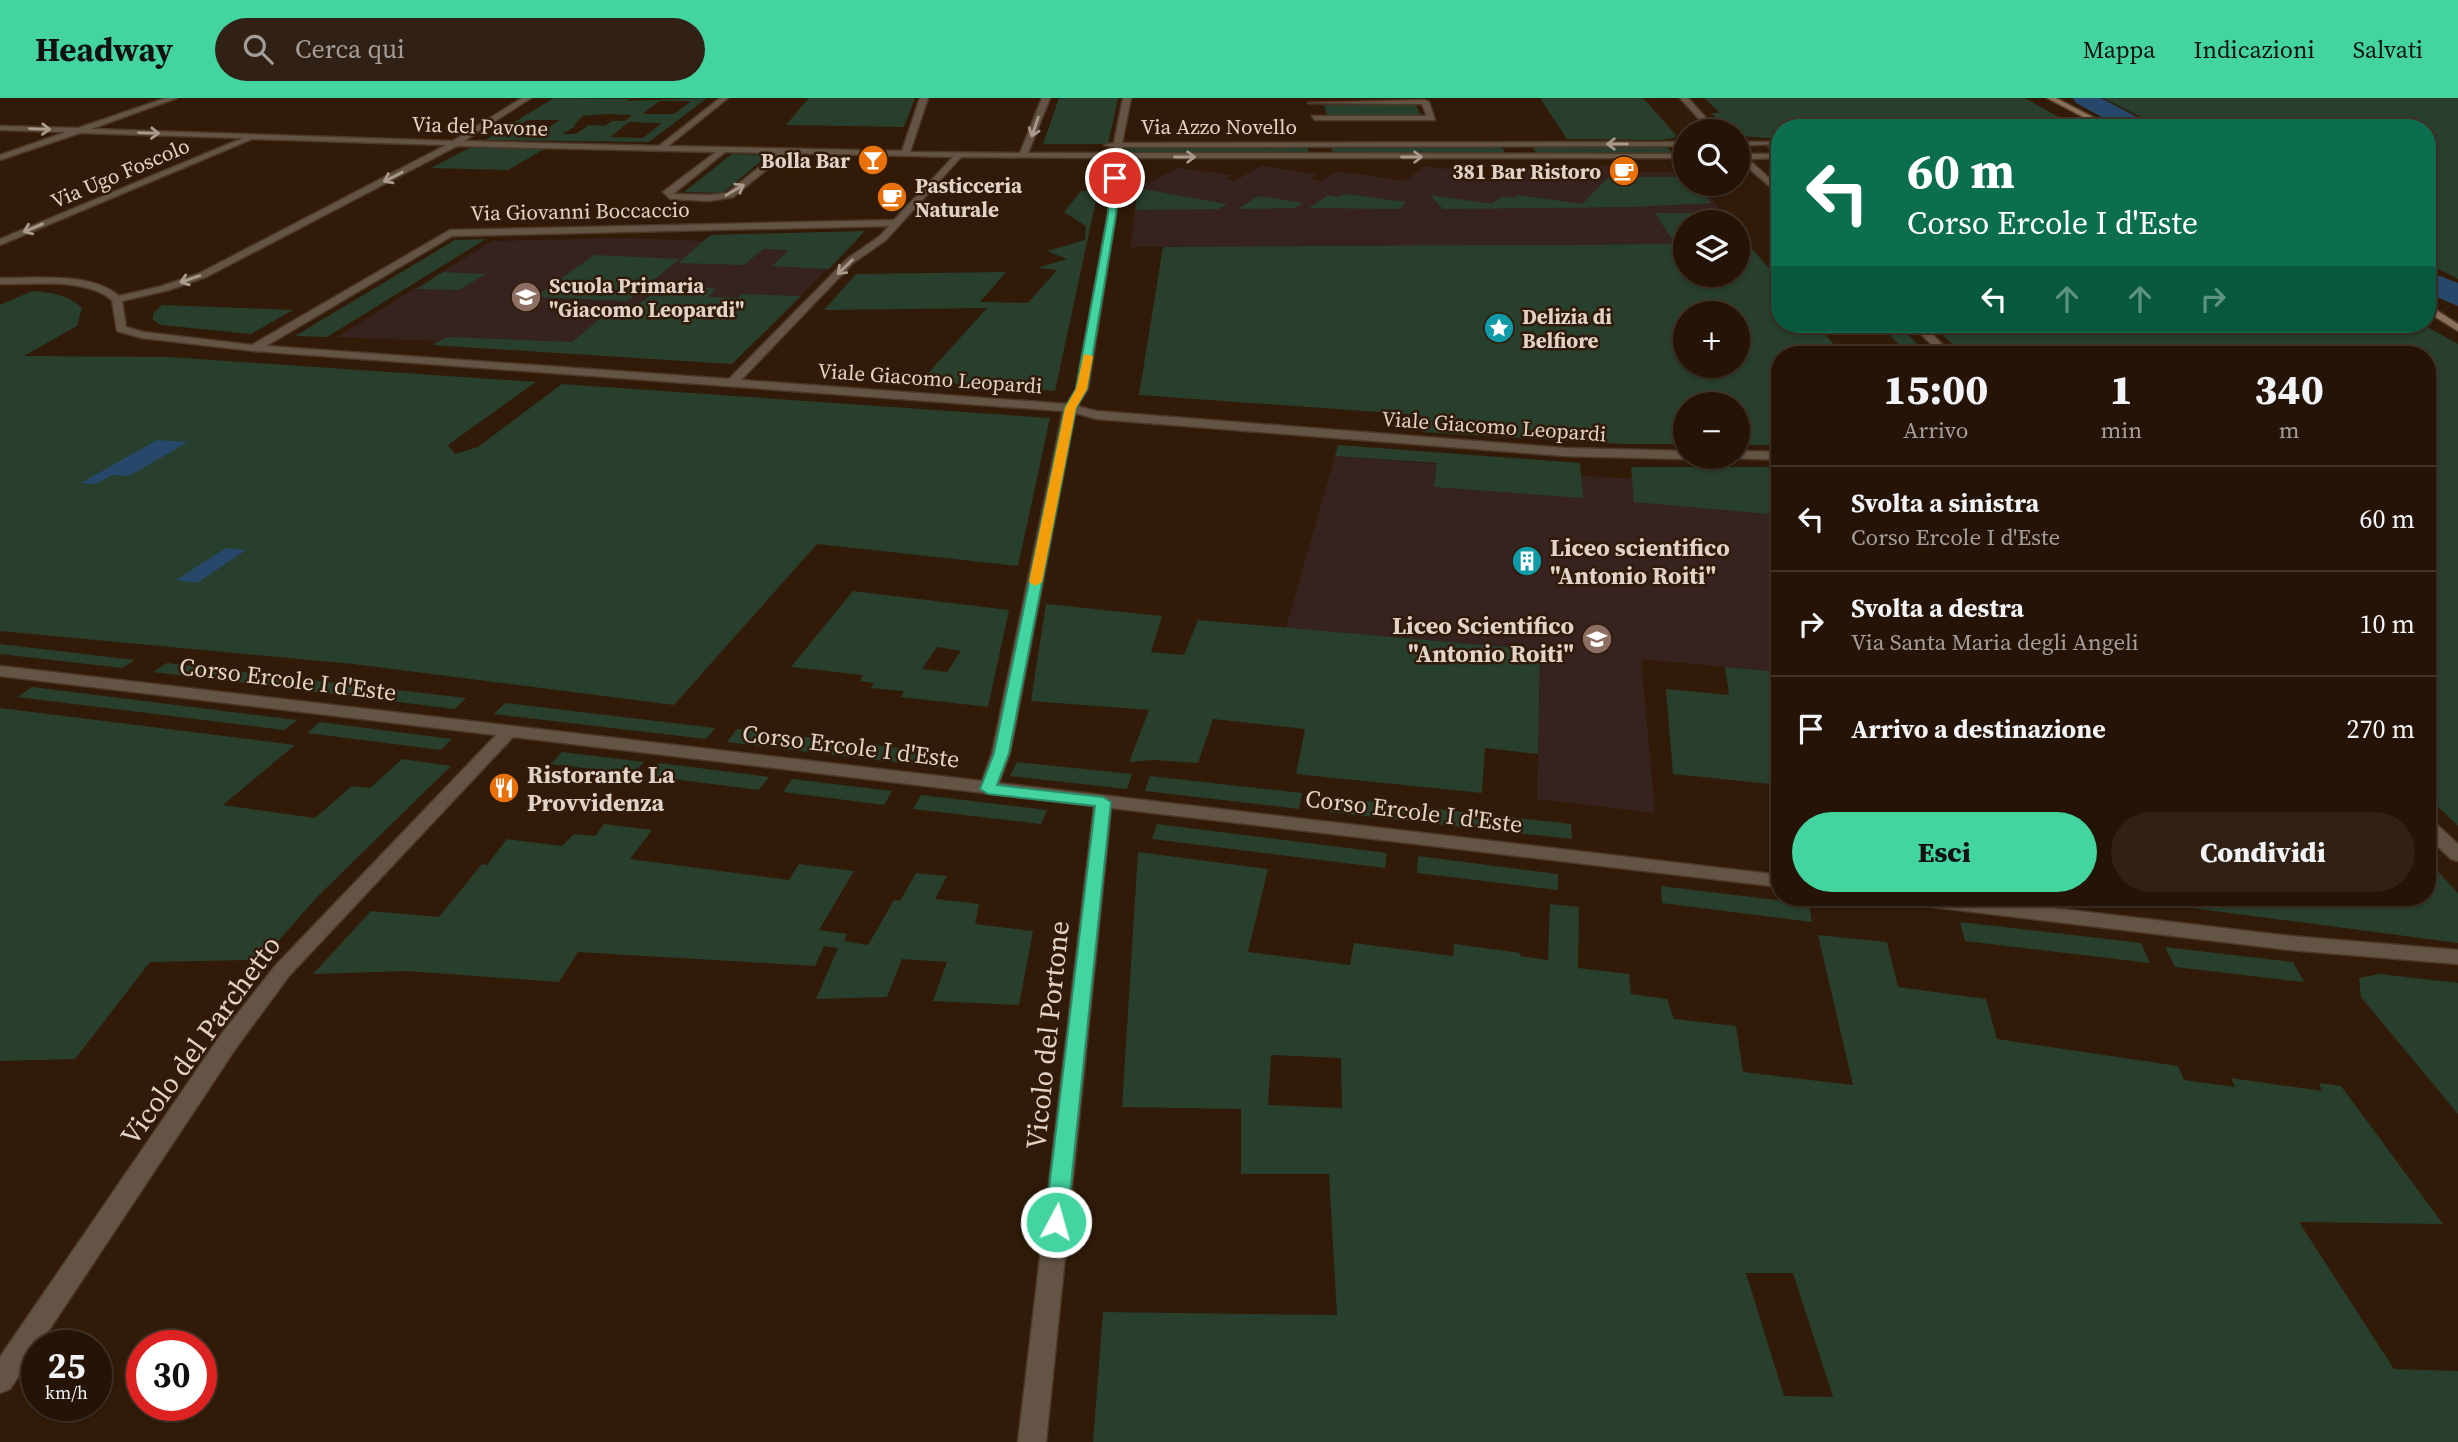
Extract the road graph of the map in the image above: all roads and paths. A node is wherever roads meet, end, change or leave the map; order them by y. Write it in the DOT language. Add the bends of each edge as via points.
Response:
graph roads {
  1 [pos="173,98"];
  2 [pos="527,98"];
  3 [pos="724,98"];
  4 [pos="924,98"];
  5 [pos="1046,98"];
  6 [pos="1127,98"];
  7 [pos="1684,98"];
  8 [pos="2038,98"];
  9 [pos="2051,98"];
  10 [pos="1312,100"];
  11 [pos="1315,118"];
  12 [pos="1703,119"];
  13 [pos="2072,119"];
  14 [pos="2092,119"];
  15 [pos="0,128"];
  16 [pos="80,130"];
  17 [pos="254,136"];
  18 [pos="452,143"];
  19 [pos="1118,144"];
  20 [pos="1320,144"];
  21 [pos="1511,144"];
  22 [pos="1673,144"];
  23 [pos="1750,144"];
  24 [pos="1767,144"];
  25 [pos="661,148"];
  26 [pos="723,150"];
  27 [pos="785,151"];
  28 [pos="905,154"];
  29 [pos="959,155"];
  30 [pos="1023,156"];
  31 [pos="1519,156"];
  32 [pos="1673,156"];
  33 [pos="1750,156"];
  34 [pos="1771,156"];
  35 [pos="1117,157"];
  36 [pos="1322,157"];
  37 [pos="0,158"];
  38 [pos="1750,166"];
  39 [pos="1771,185"];
  40 [pos="896,223"];
  41 [pos="0,242"];
  42 [pos="0,281"];
  43 [pos="117,299"];
  44 [pos="2436,313"];
  45 [pos="2436,318"];
  46 [pos="2457,328"];
  47 [pos="1925,333"];
  48 [pos="1939,346"];
  49 [pos="254,348"];
  50 [pos="733,382"];
  51 [pos="1070,408"];
  52 [pos="1673,455"];
  53 [pos="1750,456"];
  54 [pos="1771,456"];
  55 [pos="0,671"];
  56 [pos="509,731"];
  57 [pos="988,789"];
  58 [pos="1103,802"];
  59 [pos="2436,834"];
  60 [pos="2458,855"];
  61 [pos="1771,880"];
  62 [pos="1982,906"];
  63 [pos="2458,957"];
  64 [pos="0,1380"];
  65 [pos="1032,1442"];
  1 -- 16 [label="street"];
  2 -- 18 [label="street"];
  3 -- 25 [label="street"];
  4 -- 28 [label="street"];
  5 -- 30 [label="street, one-way"];
  6 -- 19 [label="street"];
  7 -- 12 [label="street"];
  8 -- 13 [label="main road"];
  9 -- 14 [label="main road"];
  10 -- 11 [label="street"];
  10 -- 11 [label="street" via="1425,102 1432,118"];
  11 -- 20 [label="street"];
  15 -- 16 [label="street, Via del Pavone, one-way"];
  16 -- 17 [label="street, Via del Pavone, one-way"];
  16 -- 37 [label="street"];
  17 -- 18 [label="street, Via del Pavone"];
  17 -- 41 [label="street, Via Ugo Foscolo, one-way"];
  18 -- 25 [label="street, Via del Pavone"];
  18 -- 43 [label="street, one-way" via="435,156 203,275"];
  19 -- 20 [label="street, Via Azzo Novello"];
  19 -- 30 [label="street, Via Azzo Novello"];
  19 -- 35 [label="street"];
  20 -- 21 [label="street, Via Azzo Novello"];
  20 -- 36 [label="street, Via Azzo Novello"];
  22 -- 21 [label="street, Via Azzo Novello, one-way"];
  21 -- 31 [label="street"];
  23 -- 24 [label="street"];
  25 -- 26 [label="street, Via del Pavone"];
  26 -- 27 [label="street, Via del Pavone"];
  26 -- 27 [label="street, one-way" via="667,192 670,196 730,195"];
  27 -- 28 [label="street, Via del Pavone"];
  28 -- 29 [label="street, Via del Pavone"];
  29 -- 30 [label="street, Via del Pavone"];
  29 -- 40 [label="street"];
  30 -- 35 [label="street, Via Azzo Novello"];
  31 -- 32 [label="street, Via Azzo Novello"];
  36 -- 31 [label="street, Via Azzo Novello, one-way"];
  33 -- 34 [label="street"];
  35 -- 36 [label="street, Via Azzo Novello, one-way"];
  35 -- 51 [label="street" via="1112,214 1082,389"];
  38 -- 39 [label="street"];
  40 -- 49 [label="street, Via Giovanni Boccaccio" via="450,233"];
  40 -- 50 [label="street, one-way" via="850,261"];
  42 -- 43 [label="street" via="91,286"];
  43 -- 49 [label="street, Viale Giacomo Leopardi" via="119,326 127,332"];
  44 -- 46 [label="main road"];
  45 -- 46 [label="main road"];
  47 -- 48 [label="street"];
  49 -- 50 [label="street, Viale Giacomo Leopardi"];
  50 -- 51 [label="street, Viale Giacomo Leopardi"];
  51 -- 52 [label="street, Viale Giacomo Leopardi" via="1097,415 1524,449"];
  51 -- 57 [label="street" via="1001,753"];
  53 -- 54 [label="street"];
  55 -- 56 [label="street, Corso Ercole I d'Este"];
  56 -- 57 [label="street, Corso Ercole I d'Este"];
  56 -- 64 [label="street, Vicolo del Parchetto" via="282,971 228,1042"];
  57 -- 58 [label="street, Corso Ercole I d'Este"];
  58 -- 61 [label="street, Corso Ercole I d'Este"];
  58 -- 65 [label="street, Vicolo del Portone"];
  59 -- 60 [label="street"];
  62 -- 63 [label="street" via="2290,943"];
}
